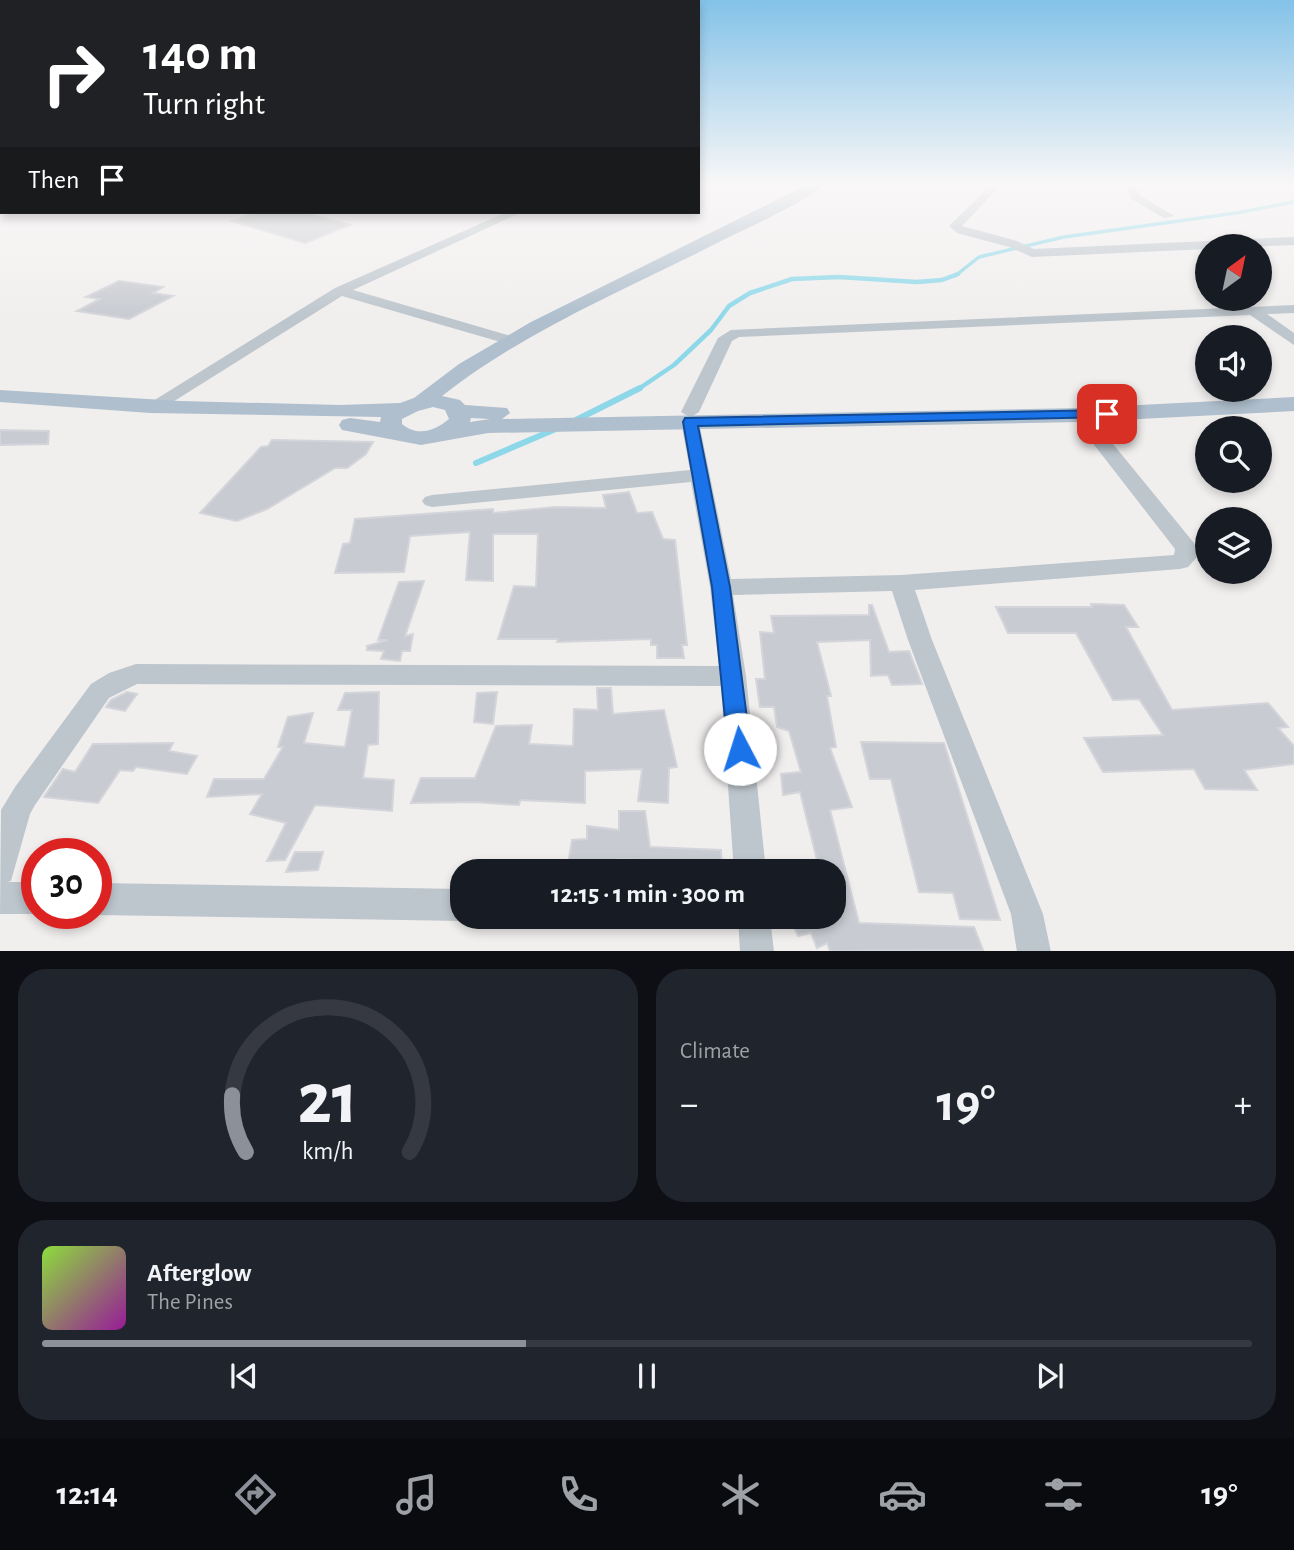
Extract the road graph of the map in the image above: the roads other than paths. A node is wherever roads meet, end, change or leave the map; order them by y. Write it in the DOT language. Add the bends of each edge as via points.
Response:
graph roads {
  1 [pos="477,229"];
  2 [pos="733,229"];
  3 [pos="750,229"];
  4 [pos="959,229"];
  5 [pos="1294,241"];
  6 [pos="340,290"];
  7 [pos="1294,309"];
  8 [pos="1272,310"];
  9 [pos="1230,312"];
  10 [pos="1255,312"];
  11 [pos="509,340"];
  12 [pos="1294,340"];
  13 [pos="1294,393"];
  14 [pos="0,396"];
  15 [pos="1294,404"];
  16 [pos="154,407"];
  17 [pos="456,408"];
  18 [pos="0,409"];
  19 [pos="406,414"];
  20 [pos="1080,415"];
  21 [pos="690,417"];
  22 [pos="579,418"];
  23 [pos="446,432"];
  24 [pos="701,475"];
  25 [pos="432,501"];
  26 [pos="901,583"];
  27 [pos="721,587"];
  28 [pos="733,676"];
  29 [pos="749,859"];
  30 [pos="0,870"];
  31 [pos="0,898"];
  32 [pos="21,898"];
  33 [pos="112,899"];
  34 [pos="450,905"];
  35 [pos="755,929"];
  36 [pos="757,951"];
  37 [pos="1034,951"];
  1 -- 6 [label="street"];
  2 -- 11 [label="main road"];
  3 -- 17 [label="main road" via="522,346 474,380"];
  4 -- 5 [label="street" via="1030,253"];
  6 -- 11 [label="street"];
  6 -- 16 [label="street"];
  7 -- 8 [label="street"];
  9 -- 21 [label="street" via="736,333 726,338"];
  10 -- 12 [label="street"];
  11 -- 19 [label="main road"];
  13 -- 21 [label="main road" via="975,410"];
  14 -- 16 [label="main road"];
  15 -- 20 [label="main road"];
  16 -- 19 [label="main road"];
  17 -- 19 [label="main road"];
  17 -- 22 [label="main road"];
  17 -- 23 [label="main road" via="460,420"];
  18 -- 19 [label="main road" via="128,419 337,424"];
  19 -- 23 [label="main road" via="412,437"];
  20 -- 21 [label="main road"];
  20 -- 26 [label="street" via="1186,548 1187,556 1180,562"];
  21 -- 22 [label="main road"];
  21 -- 22 [label="main road" via="604,412"];
  21 -- 24 [label="street"];
  22 -- 23 [label="main road"];
  24 -- 25 [label="street"];
  24 -- 27 [label="street"];
  26 -- 27 [label="street"];
  26 -- 37 [label="street" via="1027,914"];
  27 -- 28 [label="street"];
  28 -- 29 [label="street"];
  28 -- 30 [label="street" via="136,674 100,691 24,796"];
  31 -- 32 [label="street"];
  33 -- 34 [label="street"];
  35 -- 36 [label="street"];
}
